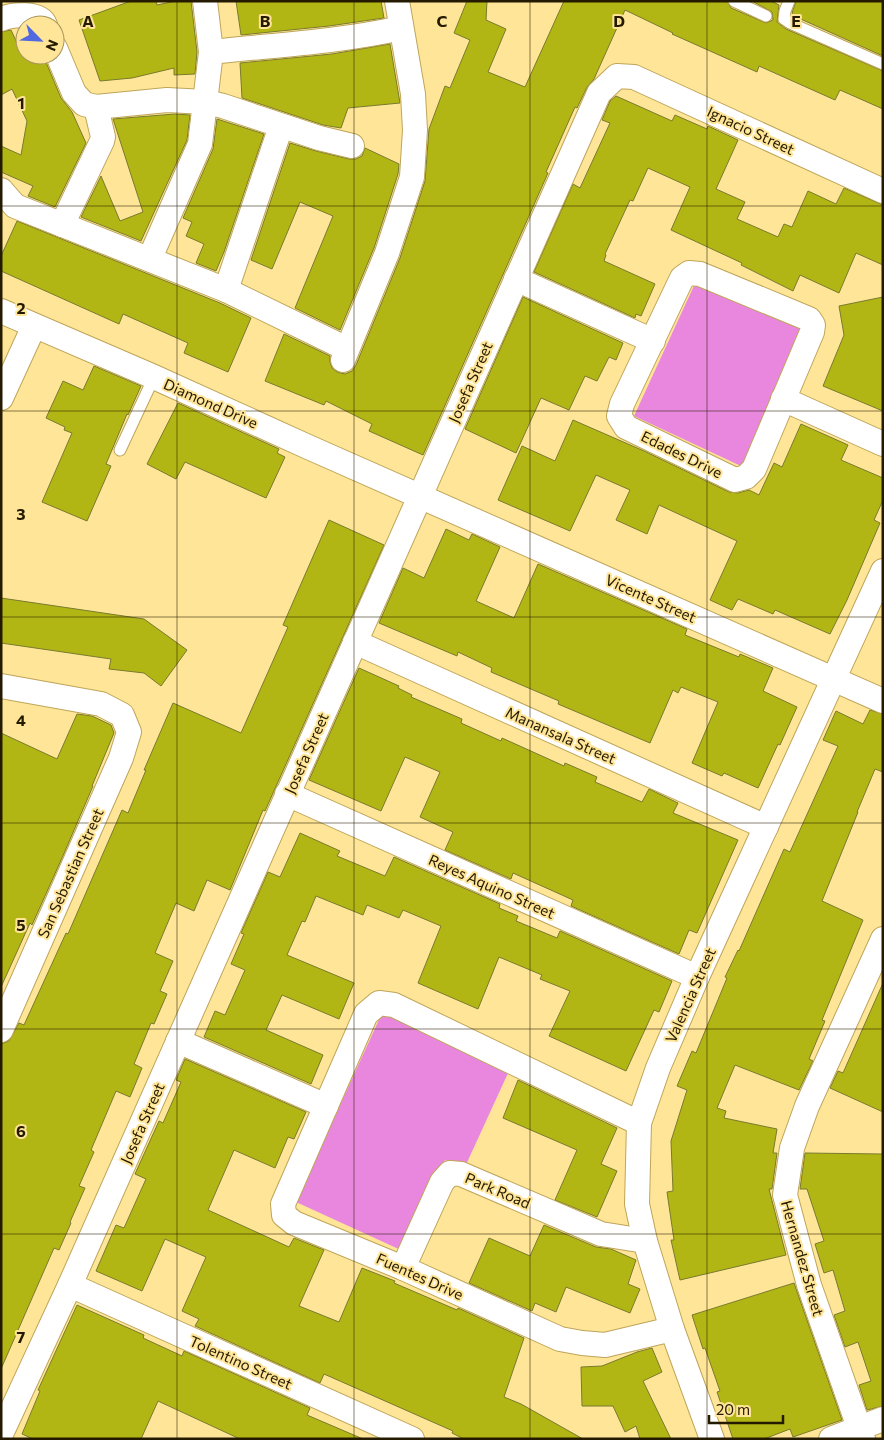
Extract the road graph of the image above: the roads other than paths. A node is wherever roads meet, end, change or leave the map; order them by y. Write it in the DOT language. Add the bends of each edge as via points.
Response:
graph roads {
  1 [pos="204,1"];
  2 [pos="397,1"];
  3 [pos="734,1"];
  4 [pos="789,1"];
  5 [pos="15,15"];
  6 [pos="766,16"];
  7 [pos="1,19"];
  8 [pos="401,28"];
  9 [pos="211,52"];
  10 [pos="883,64"];
  11 [pos="62,65"];
  12 [pos="617,76"];
  13 [pos="206,102"];
  14 [pos="96,107"];
  15 [pos="281,126"];
  16 [pos="352,146"];
  17 [pos="1,190"];
  18 [pos="883,191"];
  19 [pos="62,225"];
  20 [pos="150,258"];
  21 [pos="516,279"];
  22 [pos="226,290"];
  23 [pos="1,311"];
  24 [pos="34,326"];
  25 [pos="653,341"];
  26 [pos="154,377"];
  27 [pos="1,398"];
  28 [pos="783,399"];
  29 [pos="883,444"];
  30 [pos="120,450"];
  31 [pos="420,496"];
  32 [pos="883,571"];
  33 [pos="355,642"];
  34 [pos="834,679"];
  35 [pos="1,686"];
  36 [pos="883,701"];
  37 [pos="287,794"];
  38 [pos="766,828"];
  39 [pos="883,939"];
  40 [pos="697,977"];
  41 [pos="2,1029"];
  42 [pos="178,1040"];
  43 [pos="326,1106"];
  44 [pos="639,1122"];
  45 [pos="645,1242"];
  46 [pos="403,1268"];
  47 [pos="70,1284"];
  48 [pos="672,1329"];
  49 [pos="883,1419"];
  50 [pos="1,1434"];
  51 [pos="862,1434"];
  52 [pos="412,1439"];
  53 [pos="712,1439"];
  54 [pos="831,1439"];
  1 -- 9 [label="street"];
  2 -- 8 [label="street"];
  3 -- 6 [label="lane"];
  4 -- 10 [label="lane" via="784,19"];
  5 -- 7 [label="street"];
  8 -- 9 [label="street" via="341,40"];
  8 -- 22 [label="street" via="415,130 412,177 387,253 345,355"];
  9 -- 13 [label="street"];
  11 -- 14 [label="street" via="74,93 84,104"];
  12 -- 18 [label="street, Ignacio Street" via="634,77"];
  12 -- 21 [label="street, Josefa Street" via="599,93"];
  13 -- 14 [label="street" via="167,100"];
  13 -- 15 [label="street"];
  13 -- 20 [label="street" via="200,144"];
  14 -- 19 [label="street" via="102,141"];
  15 -- 16 [label="street"];
  15 -- 22 [label="street"];
  17 -- 19 [label="street" via="15,206"];
  19 -- 20 [label="street"];
  20 -- 22 [label="street"];
  21 -- 25 [label="street"];
  21 -- 31 [label="street, Josefa Street"];
  23 -- 24 [label="street, Diamond Drive"];
  24 -- 26 [label="street, Diamond Drive"];
  24 -- 27 [label="street"];
  25 -- 28 [label="street, Edades Drive" via="682,278 689,273 700,274 809,319 813,325 812,332"];
  25 -- 28 [label="street, Edades Drive" via="619,416 626,427 735,480 746,477 754,469"];
  26 -- 30 [label="lane"];
  26 -- 31 [label="street, Diamond Drive"];
  28 -- 29 [label="street"];
  31 -- 33 [label="street, Josefa Street"];
  31 -- 34 [label="street, Vicente Street"];
  32 -- 34 [label="street, Valencia Street"];
  33 -- 37 [label="street, Josefa Street"];
  33 -- 38 [label="street, Manansala Street"];
  34 -- 36 [label="street, Vicente Street"];
  34 -- 38 [label="street, Valencia Street"];
  35 -- 41 [label="street, San Sebastian Street" via="101,704 122,715 129,732 121,758"];
  37 -- 40 [label="street, Reyes Aquino Street"];
  37 -- 42 [label="street, Josefa Street"];
  38 -- 40 [label="street, Valencia Street"];
  39 -- 51 [label="street, Hernandez Street" via="807,1106 792,1148 785,1195 809,1285"];
  40 -- 44 [label="street, Valencia Street"];
  42 -- 43 [label="street"];
  42 -- 47 [label="street, Josefa Street"];
  43 -- 44 [label="street, Fuentes Drive" via="366,1014 379,1003 394,1005"];
  43 -- 46 [label="street, Fuentes Drive" via="283,1204 284,1215 294,1223"];
  44 -- 45 [label="street, Valencia Street" via="637,1204"];
  45 -- 46 [label="street, Park Road" via="601,1234 461,1174 450,1173 442,1182"];
  45 -- 48 [label="street, Valencia Street"];
  46 -- 48 [label="street, Fuentes Drive" via="560,1339 605,1345"];
  47 -- 50 [label="street, Josefa Street"];
  47 -- 52 [label="street, Tolentino Street"];
  48 -- 53 [label="street, Valencia Street"];
  49 -- 51 [label="street"];
  51 -- 54 [label="street"];
}
